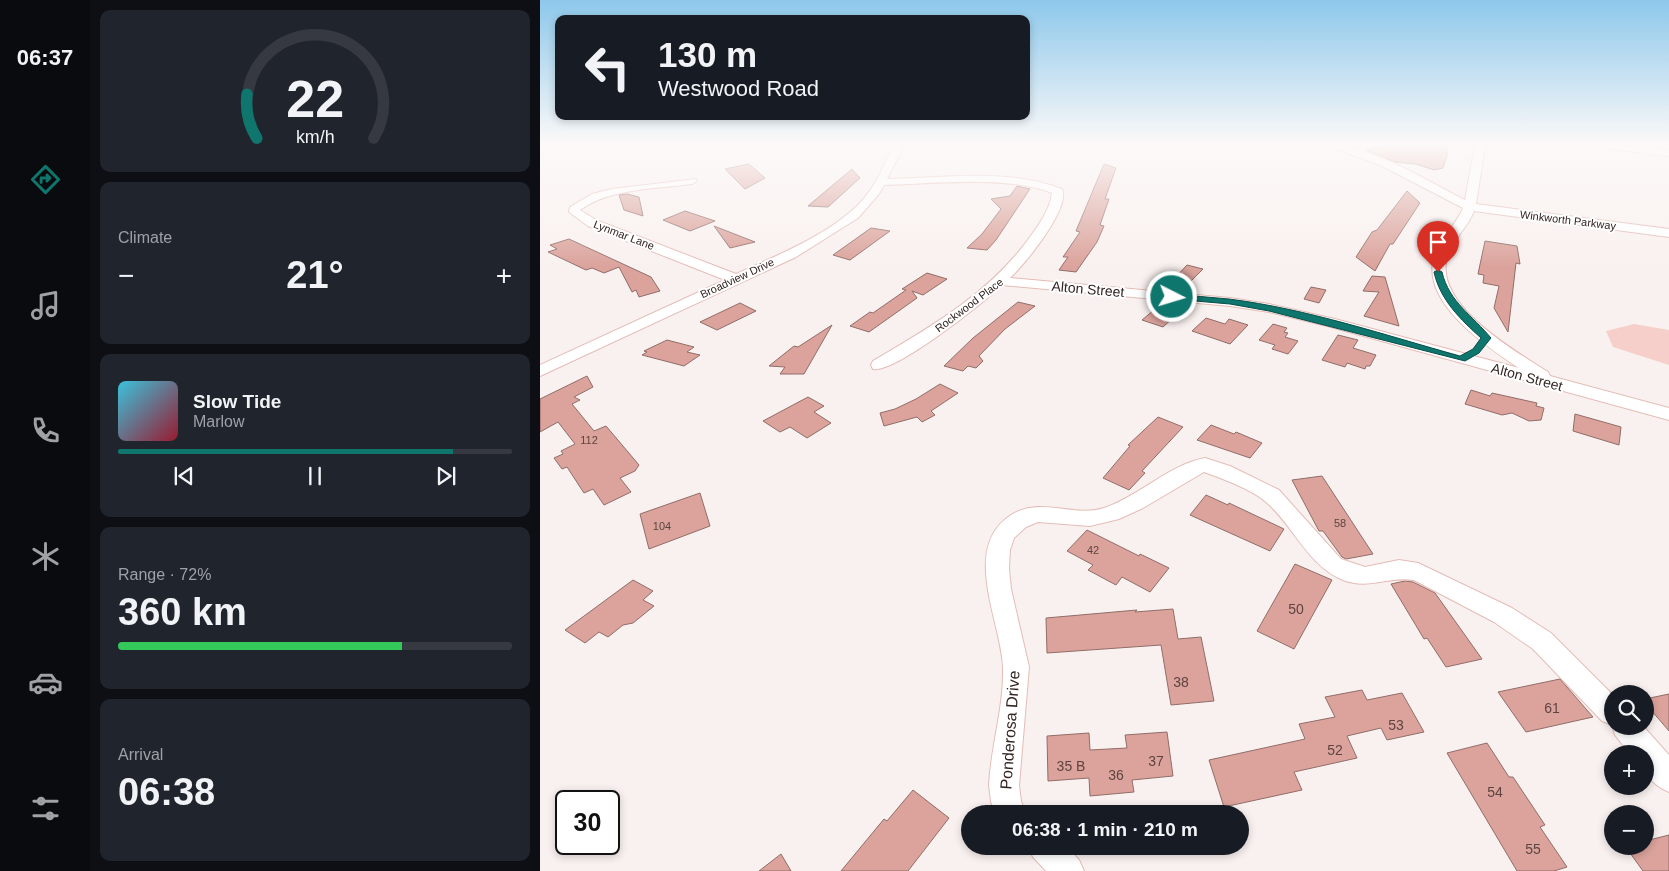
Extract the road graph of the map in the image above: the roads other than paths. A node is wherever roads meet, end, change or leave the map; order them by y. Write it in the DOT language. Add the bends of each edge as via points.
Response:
graph roads {
  1 [pos="662,186"];
  2 [pos="879,186"];
  3 [pos="1045,186"];
  4 [pos="1423,186"];
  5 [pos="1473,186"];
  6 [pos="1467,211"];
  7 [pos="1669,233"];
  8 [pos="1669,242"];
  9 [pos="736,279"];
  10 [pos="1002,281"];
  11 [pos="1486,338"];
  12 [pos="1461,359"];
  13 [pos="879,365"];
  14 [pos="540,371"];
  15 [pos="1555,385"];
  16 [pos="1669,414"];
  17 [pos="1555,654"];
  18 [pos="1604,704"];
  19 [pos="1633,735"];
  20 [pos="1669,777"];
  21 [pos="1006,805"];
  22 [pos="1053,855"];
  23 [pos="1068,871"];
  1 -- 9 [label="street, Lynmar Lane" via="602,195 574,209 592,223"];
  2 -- 9 [label="street, Broadview Drive" via="854,215 832,230 791,254"];
  3 -- 10 [label="street, Rockwood Place" via="1058,191 1050,215 1028,252"];
  4 -- 6 [label="street, Winkworth Parkway"];
  5 -- 6 [label="street"];
  6 -- 7 [label="street, Winkworth Parkway" via="1481,209"];
  6 -- 8 [label="street, Winkworth Parkway"];
  6 -- 11 [label="street" via="1441,255 1438,272 1441,286 1453,304"];
  9 -- 14 [label="street, Broadview Drive"];
  10 -- 12 [label="street, Alton Street" via="1245,304 1330,322"];
  10 -- 13 [label="street, Rockwood Place" via="930,334"];
  11 -- 12 [label="street" via="1476,351"];
  11 -- 15 [label="street"];
  12 -- 15 [label="street, Alton Street"];
  15 -- 16 [label="street, Alton Street"];
  17 -- 18 [label="street"];
  17 -- 21 [label="street, Ponderosa Drive" via="1504,615 1418,572 1399,569 1365,576 1333,565 1272,495 1223,471 1205,465 1194,467 1115,512 1097,517 1042,513 1018,520 1003,534 996,557 1016,668 1005,773"];
  19 -- 20 [label="street"];
  22 -- 23 [label="street"];
}
